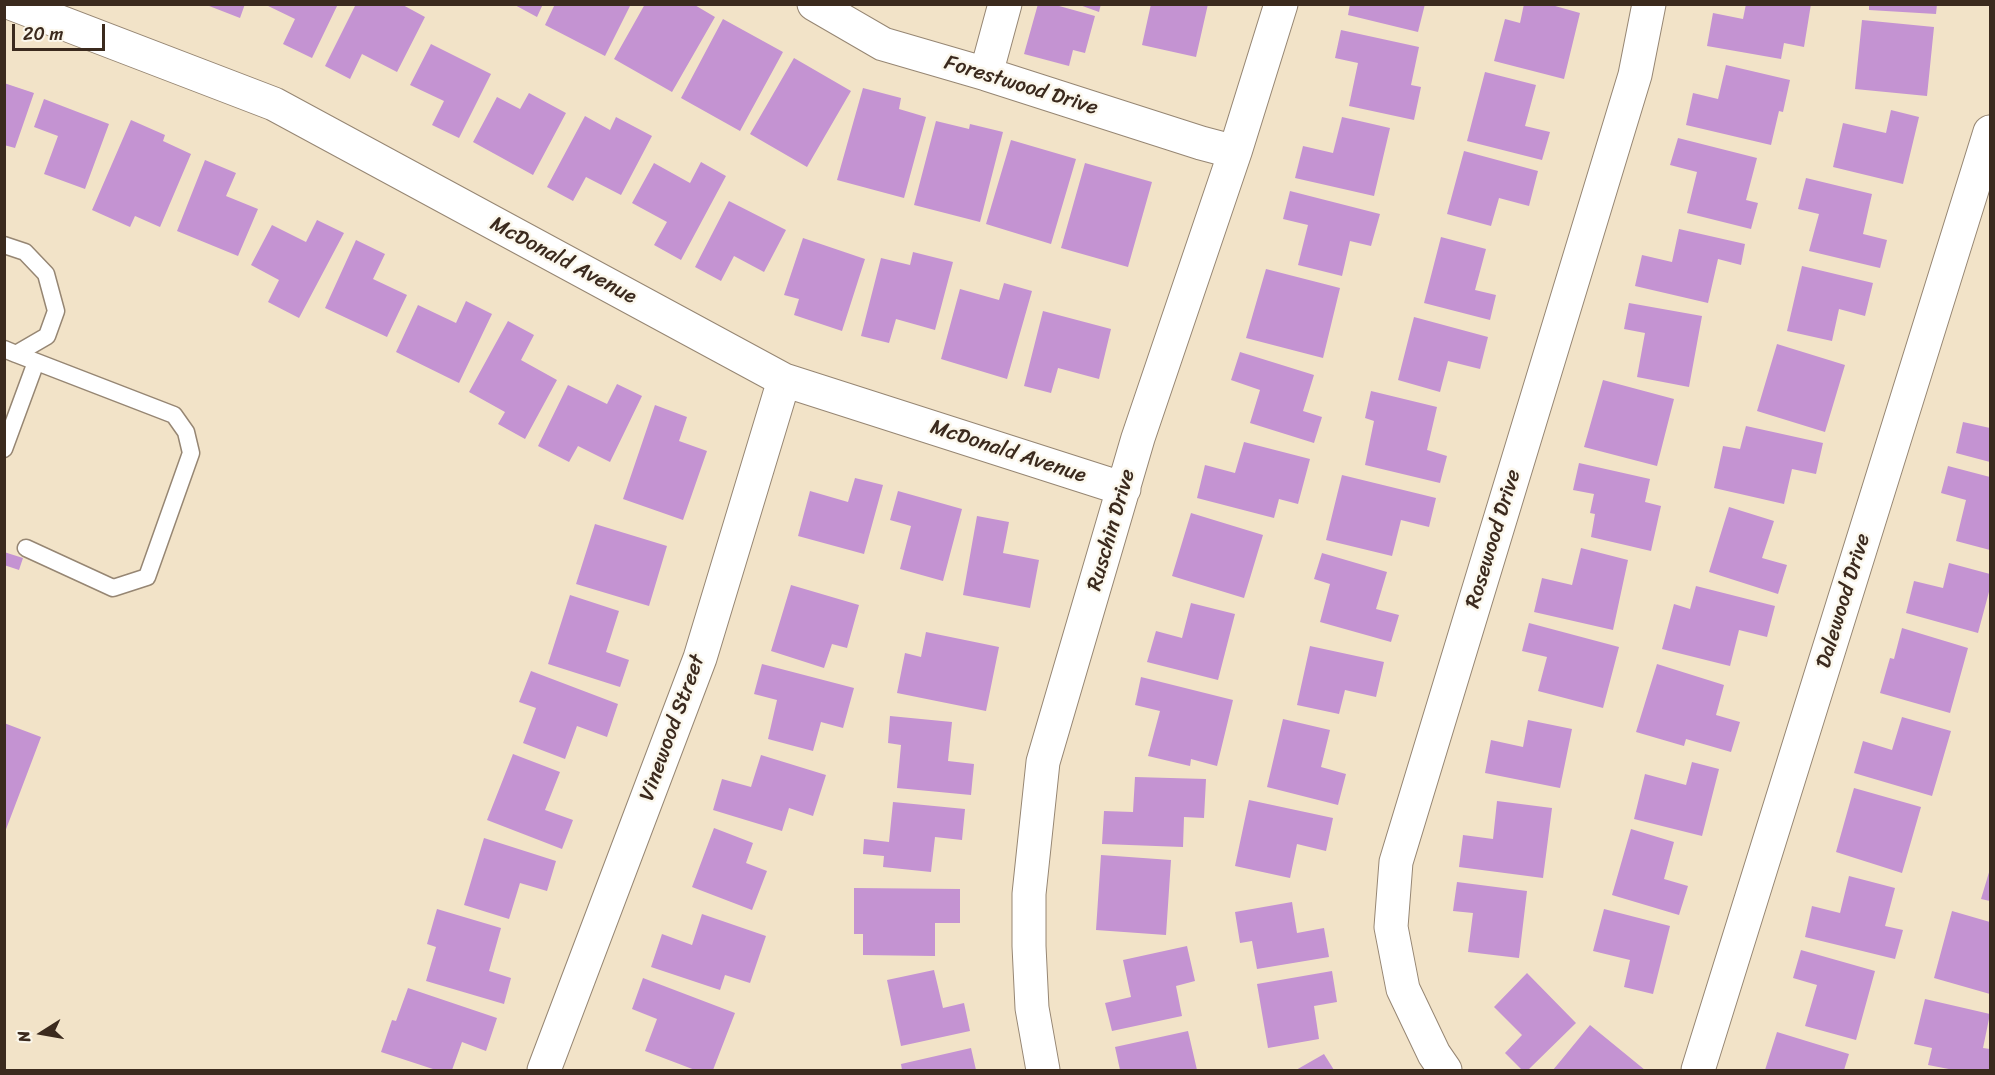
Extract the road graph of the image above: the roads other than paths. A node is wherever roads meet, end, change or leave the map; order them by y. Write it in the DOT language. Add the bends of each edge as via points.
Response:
graph roads {
  1 [pos="13,4"];
  2 [pos="814,4"];
  3 [pos="1005,4"];
  4 [pos="1281,4"];
  5 [pos="1649,4"];
  6 [pos="986,74"];
  7 [pos="1990,132"];
  8 [pos="1235,152"];
  9 [pos="4,245"];
  10 [pos="10,352"];
  11 [pos="36,362"];
  12 [pos="784,380"];
  13 [pos="4,449"];
  14 [pos="1124,489"];
  15 [pos="26,548"];
  16 [pos="544,1071"];
  17 [pos="1043,1071"];
  18 [pos="1445,1071"];
  19 [pos="1698,1071"];
  1 -- 12 [label="street, McDonald Avenue" via="274,104"];
  2 -- 6 [label="street, Forestwood Drive" via="883,44"];
  3 -- 6 [label="street"];
  4 -- 8 [label="street, Ruschin Drive"];
  5 -- 18 [label="street, Rosewood Drive" via="1635,75 1396,861 1391,927 1403,989"];
  6 -- 8 [label="street, Forestwood Drive"];
  7 -- 19 [label="street, Dalewood Drive"];
  8 -- 14 [label="street, Ruschin Drive"];
  9 -- 10 [label="lane" via="24,252 46,274 56,311 47,336"];
  10 -- 11 [label="lane"];
  11 -- 13 [label="lane"];
  11 -- 15 [label="lane" via="174,416 186,432 191,453 147,577 113,588"];
  12 -- 14 [label="street, McDonald Avenue"];
  12 -- 16 [label="street, Vinewood Street" via="699,658"];
  14 -- 17 [label="street, Ruschin Drive" via="1043,762 1029,894 1029,946 1032,1008"];
}
